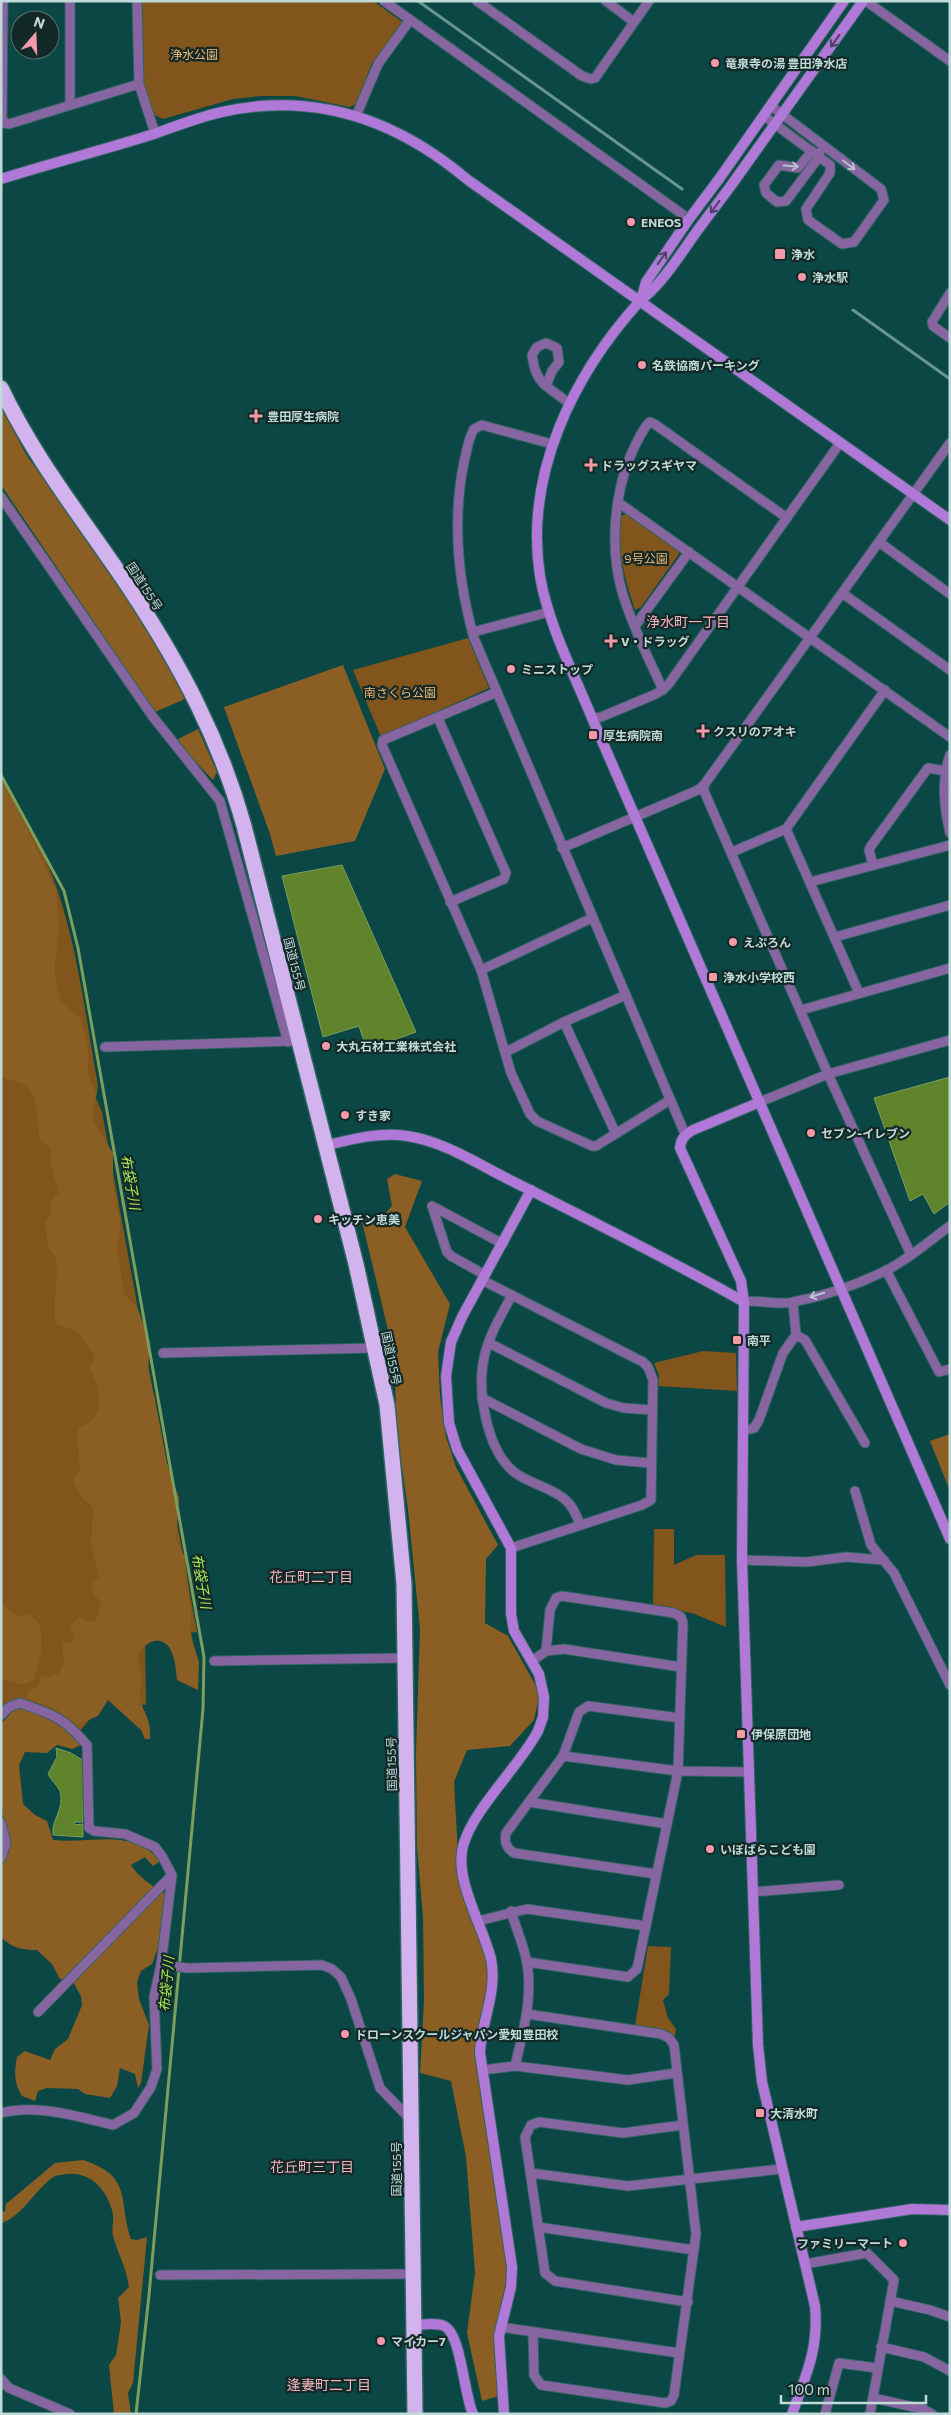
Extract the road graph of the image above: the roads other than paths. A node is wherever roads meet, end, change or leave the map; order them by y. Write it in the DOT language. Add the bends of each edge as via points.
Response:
graph roads {
  1 [pos="2,1"];
  2 [pos="70,1"];
  3 [pos="138,1"];
  4 [pos="384,1"];
  5 [pos="477,1"];
  6 [pos="606,1"];
  7 [pos="649,1"];
  8 [pos="844,1"];
  9 [pos="865,1"];
  10 [pos="410,20"];
  11 [pos="634,22"];
  12 [pos="950,61"];
  13 [pos="139,84"];
  14 [pos="70,105"];
  15 [pos="771,106"];
  16 [pos="782,114"];
  17 [pos="356,116"];
  18 [pos="764,116"];
  19 [pos="775,124"];
  20 [pos="155,134"];
  21 [pos="822,144"];
  22 [pos="816,154"];
  23 [pos="1,179"];
  24 [pos="689,219"];
  25 [pos="950,293"];
  26 [pos="641,300"];
  27 [pos="950,338"];
  28 [pos="546,386"];
  29 [pos="1,388"];
  30 [pos="570,404"];
  31 [pos="840,443"];
  32 [pos="950,443"];
  33 [pos="552,444"];
  34 [pos="913,495"];
  35 [pos="1,497"];
  36 [pos="619,503"];
  37 [pos="788,518"];
  38 [pos="950,520"];
  39 [pos="879,542"];
  40 [pos="688,552"];
  41 [pos="738,587"];
  42 [pos="842,593"];
  43 [pos="950,594"];
  44 [pos="549,612"];
  45 [pos="635,626"];
  46 [pos="472,632"];
  47 [pos="810,638"];
  48 [pos="950,670"];
  49 [pos="663,690"];
  50 [pos="885,690"];
  51 [pos="497,692"];
  52 [pos="438,718"];
  53 [pos="592,718"];
  54 [pos="950,737"];
  55 [pos="950,755"];
  56 [pos="946,771"];
  57 [pos="704,785"];
  58 [pos="635,816"];
  59 [pos="786,829"];
  60 [pos="950,833"];
  61 [pos="950,845"];
  62 [pos="562,848"];
  63 [pos="732,852"];
  64 [pos="873,865"];
  65 [pos="810,882"];
  66 [pos="450,902"];
  67 [pos="950,905"];
  68 [pos="592,918"];
  69 [pos="835,937"];
  70 [pos="950,968"];
  71 [pos="481,970"];
  72 [pos="859,993"];
  73 [pos="626,995"];
  74 [pos="801,1010"];
  75 [pos="564,1022"];
  76 [pos="950,1040"];
  77 [pos="293,1041"];
  78 [pos="105,1048"];
  79 [pos="506,1052"];
  80 [pos="828,1074"];
  81 [pos="670,1100"];
  82 [pos="760,1102"];
  83 [pos="616,1134"];
  84 [pos="685,1134"];
  85 [pos="324,1146"];
  86 [pos="531,1190"];
  87 [pos="950,1226"];
  88 [pos="503,1244"];
  89 [pos="910,1255"];
  90 [pos="886,1270"];
  91 [pos="484,1278"];
  92 [pos="841,1288"];
  93 [pos="512,1295"];
  94 [pos="744,1302"];
  95 [pos="793,1302"];
  96 [pos="796,1334"];
  97 [pos="489,1343"];
  98 [pos="375,1348"];
  99 [pos="163,1353"];
  100 [pos="950,1369"];
  101 [pos="482,1398"];
  102 [pos="652,1410"];
  103 [pos="744,1431"];
  104 [pos="865,1442"];
  105 [pos="650,1463"];
  106 [pos="854,1490"];
  107 [pos="580,1525"];
  108 [pos="950,1539"];
  109 [pos="511,1548"];
  110 [pos="742,1560"];
  111 [pos="884,1560"];
  112 [pos="546,1650"];
  113 [pos="405,1658"];
  114 [pos="214,1660"];
  115 [pos="532,1661"];
  116 [pos="681,1667"];
  117 [pos="950,1685"];
  118 [pos="1,1715"];
  119 [pos="680,1718"];
  120 [pos="563,1756"];
  121 [pos="678,1771"];
  122 [pos="748,1772"];
  123 [pos="529,1802"];
  124 [pos="1,1823"];
  125 [pos="668,1824"];
  126 [pos="1,1858"];
  127 [pos="656,1874"];
  128 [pos="172,1875"];
  129 [pos="839,1884"];
  130 [pos="753,1892"];
  131 [pos="510,1912"];
  132 [pos="478,1921"];
  133 [pos="646,1926"];
  134 [pos="527,1962"];
  135 [pos="164,1965"];
  136 [pos="38,2012"];
  137 [pos="527,2014"];
  138 [pos="515,2066"];
  139 [pos="483,2070"];
  140 [pos="676,2073"];
  141 [pos="1,2113"];
  142 [pos="410,2119"];
  143 [pos="683,2126"];
  144 [pos="781,2169"];
  145 [pos="531,2173"];
  146 [pos="690,2178"];
  147 [pos="950,2210"];
  148 [pos="538,2227"];
  149 [pos="796,2228"];
  150 [pos="694,2250"];
  151 [pos="805,2264"];
  152 [pos="412,2274"];
  153 [pos="160,2275"];
  154 [pos="890,2301"];
  155 [pos="688,2302"];
  156 [pos="950,2317"];
  157 [pos="413,2325"];
  158 [pos="500,2327"];
  159 [pos="533,2332"];
  160 [pos="882,2347"];
  161 [pos="679,2353"];
  162 [pos="877,2368"];
  163 [pos="950,2372"];
  164 [pos="1,2379"];
  165 [pos="873,2398"];
  166 [pos="70,2414"];
  167 [pos="415,2414"];
  168 [pos="472,2414"];
  169 [pos="504,2414"];
  170 [pos="792,2414"];
  171 [pos="825,2414"];
  172 [pos="870,2414"];
  173 [pos="932,2414"];
  1 -- 14 [label="street" via="2,121 8,124"];
  2 -- 14 [label="street"];
  3 -- 13 [label="street"];
  4 -- 10 [label="street"];
  5 -- 11 [label="street" via="582,76 591,79"];
  6 -- 11 [label="street"];
  7 -- 11 [label="street"];
  8 -- 15 [label="street"];
  9 -- 12 [label="street"];
  9 -- 16 [label="street, one-way"];
  10 -- 17 [label="street" via="378,64"];
  10 -- 24 [label="street"];
  13 -- 14 [label="street"];
  13 -- 20 [label="street"];
  15 -- 16 [label="street"];
  15 -- 18 [label="street"];
  16 -- 19 [label="street"];
  16 -- 21 [label="street"];
  17 -- 20 [label="street" via="299,104 268,104 222,112"];
  17 -- 26 [label="street" via="410,139"];
  18 -- 19 [label="street"];
  18 -- 24 [label="street, bridge"];
  19 -- 22 [label="street"];
  19 -- 26 [label="street, one-way, bridge" via="655,288"];
  20 -- 23 [label="street"];
  21 -- 22 [label="street"];
  21 -- 22 [label="street, one-way" via="881,189 884,200 854,242 842,244 808,220 806,209 830,173 830,165"];
  22 -- 22 [label="street, one-way" via="786,201 777,202 766,193 764,186 779,165 798,168"];
  26 -- 24 [label="street, one-way" via="646,282"];
  25 -- 27 [label="street" via="932,322"];
  26 -- 30 [label="street" via="600,352"];
  26 -- 31 [label="street"];
  28 -- 30 [label="street"];
  29 -- 77 [label="highway, 国道155号" via="36,454 168,648 204,716 235,792"];
  30 -- 33 [label="street"];
  31 -- 34 [label="street"];
  31 -- 37 [label="street"];
  32 -- 34 [label="street"];
  33 -- 44 [label="street" via="538,521 540,578"];
  33 -- 46 [label="street" via="482,425 471,434 461,477 457,535 462,586"];
  34 -- 38 [label="street"];
  34 -- 39 [label="street"];
  35 -- 77 [label="street" via="153,717 220,801"];
  36 -- 37 [label="street" via="629,459 639,436 650,422"];
  36 -- 40 [label="street"];
  36 -- 45 [label="street" via="616,555 624,596"];
  37 -- 41 [label="street"];
  39 -- 42 [label="street"];
  39 -- 43 [label="street"];
  40 -- 41 [label="street"];
  40 -- 45 [label="street"];
  41 -- 47 [label="street"];
  41 -- 49 [label="street"];
  42 -- 47 [label="street"];
  42 -- 48 [label="street"];
  44 -- 46 [label="street"];
  44 -- 53 [label="street"];
  45 -- 49 [label="street"];
  46 -- 51 [label="street"];
  47 -- 50 [label="street"];
  47 -- 57 [label="street"];
  49 -- 53 [label="street" via="602,717"];
  50 -- 54 [label="street"];
  50 -- 59 [label="street"];
  51 -- 52 [label="street"];
  51 -- 62 [label="street"];
  52 -- 66 [label="street" via="506,873 504,879"];
  52 -- 66 [label="street" via="383,740 382,745"];
  53 -- 58 [label="street"];
  55 -- 56 [label="street"];
  56 -- 60 [label="street" via="944,806"];
  56 -- 64 [label="street" via="928,768 871,846"];
  57 -- 58 [label="street"];
  57 -- 63 [label="street"];
  58 -- 62 [label="street"];
  58 -- 82 [label="street"];
  59 -- 63 [label="street"];
  59 -- 65 [label="street"];
  61 -- 64 [label="street"];
  62 -- 68 [label="street"];
  63 -- 74 [label="street"];
  64 -- 65 [label="street"];
  65 -- 69 [label="street"];
  66 -- 71 [label="street"];
  67 -- 69 [label="street"];
  68 -- 71 [label="street"];
  68 -- 73 [label="street"];
  69 -- 72 [label="street"];
  70 -- 72 [label="street"];
  71 -- 79 [label="street"];
  72 -- 74 [label="street"];
  73 -- 75 [label="street"];
  73 -- 81 [label="street"];
  74 -- 80 [label="street"];
  75 -- 79 [label="street"];
  75 -- 83 [label="street"];
  76 -- 80 [label="street"];
  77 -- 78 [label="street"];
  77 -- 85 [label="highway, 国道155号"];
  79 -- 83 [label="street" via="514,1080 530,1114 537,1121 592,1146"];
  80 -- 82 [label="street"];
  80 -- 89 [label="street"];
  81 -- 83 [label="street"];
  81 -- 84 [label="street"];
  82 -- 84 [label="street"];
  82 -- 92 [label="street"];
  84 -- 94 [label="street" via="680,1148 741,1281"];
  85 -- 86 [label="street" via="368,1136 408,1136 448,1149"];
  85 -- 98 [label="highway, 国道155号"];
  86 -- 88 [label="street"];
  86 -- 94 [label="street"];
  87 -- 89 [label="street"];
  88 -- 91 [label="street"];
  88 -- 91 [label="street" via="432,1206 448,1252"];
  89 -- 90 [label="street"];
  90 -- 92 [label="street"];
  90 -- 100 [label="street" via="939,1372"];
  91 -- 93 [label="street"];
  91 -- 109 [label="street" via="451,1342 446,1376 447,1409 463,1462"];
  92 -- 95 [label="street, one-way"];
  92 -- 108 [label="street"];
  93 -- 97 [label="street"];
  93 -- 102 [label="street" via="643,1362 653,1380"];
  94 -- 95 [label="street"];
  94 -- 103 [label="street"];
  95 -- 96 [label="street"];
  96 -- 103 [label="street" via="784,1353 759,1420 754,1428"];
  96 -- 104 [label="street" via="805,1340"];
  97 -- 101 [label="street" via="484,1355"];
  97 -- 102 [label="street" via="606,1402 624,1408"];
  98 -- 99 [label="street"];
  98 -- 113 [label="highway, 国道155号" via="387,1405 399,1524"];
  101 -- 105 [label="street" via="581,1449 616,1460"];
  101 -- 107 [label="street" via="492,1441 501,1457 515,1472 567,1501"];
  102 -- 105 [label="street"];
  103 -- 110 [label="street"];
  105 -- 107 [label="street" via="651,1500"];
  106 -- 111 [label="street" via="871,1545"];
  107 -- 109 [label="street"];
  109 -- 115 [label="street" via="514,1631"];
  110 -- 111 [label="street" via="807,1562 846,1557"];
  110 -- 122 [label="street"];
  111 -- 117 [label="street" via="894,1573"];
  112 -- 115 [label="street"];
  112 -- 116 [label="street" via="564,1649"];
  112 -- 116 [label="street" via="550,1610 556,1598 562,1596 674,1613 681,1617"];
  113 -- 114 [label="street"];
  113 -- 142 [label="highway, 国道155号"];
  115 -- 132 [label="street" via="539,1674 544,1697 543,1717 529,1746 470,1827 463,1846 463,1878"];
  116 -- 119 [label="street"];
  118 -- 128 [label="street" via="20,1703 57,1716 71,1727 87,1745 89,1828 94,1832 125,1834 155,1847"];
  119 -- 120 [label="street" via="588,1706 579,1712"];
  119 -- 121 [label="street"];
  120 -- 121 [label="street"];
  120 -- 123 [label="street"];
  121 -- 122 [label="street"];
  121 -- 125 [label="street"];
  122 -- 130 [label="street"];
  123 -- 125 [label="street"];
  123 -- 127 [label="street" via="506,1833 505,1843 514,1853"];
  124 -- 126 [label="street" via="6,1843"];
  125 -- 127 [label="street"];
  127 -- 133 [label="street"];
  128 -- 135 [label="street"];
  128 -- 136 [label="street"];
  129 -- 130 [label="street"];
  130 -- 144 [label="street" via="759,2054"];
  131 -- 132 [label="street"];
  131 -- 133 [label="street" via="527,1909"];
  131 -- 134 [label="street"];
  132 -- 139 [label="street" via="490,1957 492,1976 480,2042"];
  133 -- 134 [label="street" via="637,1969 628,1976"];
  134 -- 137 [label="street"];
  135 -- 141 [label="street" via="154,1997 158,2069 134,2114 113,2125 63,2113 20,2108"];
  135 -- 142 [label="street" via="188,1968 322,1965 332,1969 341,1977 351,1999 380,2088"];
  137 -- 138 [label="street"];
  137 -- 140 [label="street" via="661,2034 674,2045"];
  138 -- 139 [label="street"];
  138 -- 140 [label="street" via="628,2080"];
  139 -- 158 [label="street" via="512,2267 511,2287"];
  140 -- 143 [label="street"];
  142 -- 152 [label="highway, 国道155号"];
  143 -- 145 [label="street" via="623,2133 534,2122 525,2137"];
  143 -- 146 [label="street"];
  144 -- 146 [label="street"];
  144 -- 149 [label="street"];
  145 -- 146 [label="street" via="615,2185"];
  145 -- 148 [label="street"];
  146 -- 150 [label="street" via="696,2226"];
  147 -- 149 [label="street" via="912,2209"];
  148 -- 150 [label="street"];
  148 -- 155 [label="street" via="545,2273 552,2280"];
  149 -- 151 [label="street"];
  150 -- 155 [label="street"];
  151 -- 154 [label="street" via="866,2254 892,2276"];
  151 -- 170 [label="street" via="816,2306 817,2330 814,2351"];
  152 -- 153 [label="street"];
  152 -- 157 [label="highway, 国道155号"];
  154 -- 156 [label="street"];
  154 -- 160 [label="street"];
  155 -- 161 [label="street"];
  157 -- 167 [label="highway, 国道155号"];
  157 -- 168 [label="street" via="446,2326 455,2337"];
  158 -- 159 [label="street"];
  158 -- 169 [label="street"];
  159 -- 161 [label="street"];
  159 -- 161 [label="street" via="535,2378 541,2385 554,2388 665,2403 674,2395"];
  160 -- 162 [label="street"];
  160 -- 163 [label="street" via="924,2357"];
  162 -- 165 [label="street"];
  162 -- 171 [label="street" via="839,2363"];
  164 -- 166 [label="street" via="9,2388"];
  165 -- 172 [label="street"];
  165 -- 173 [label="street"];
}
